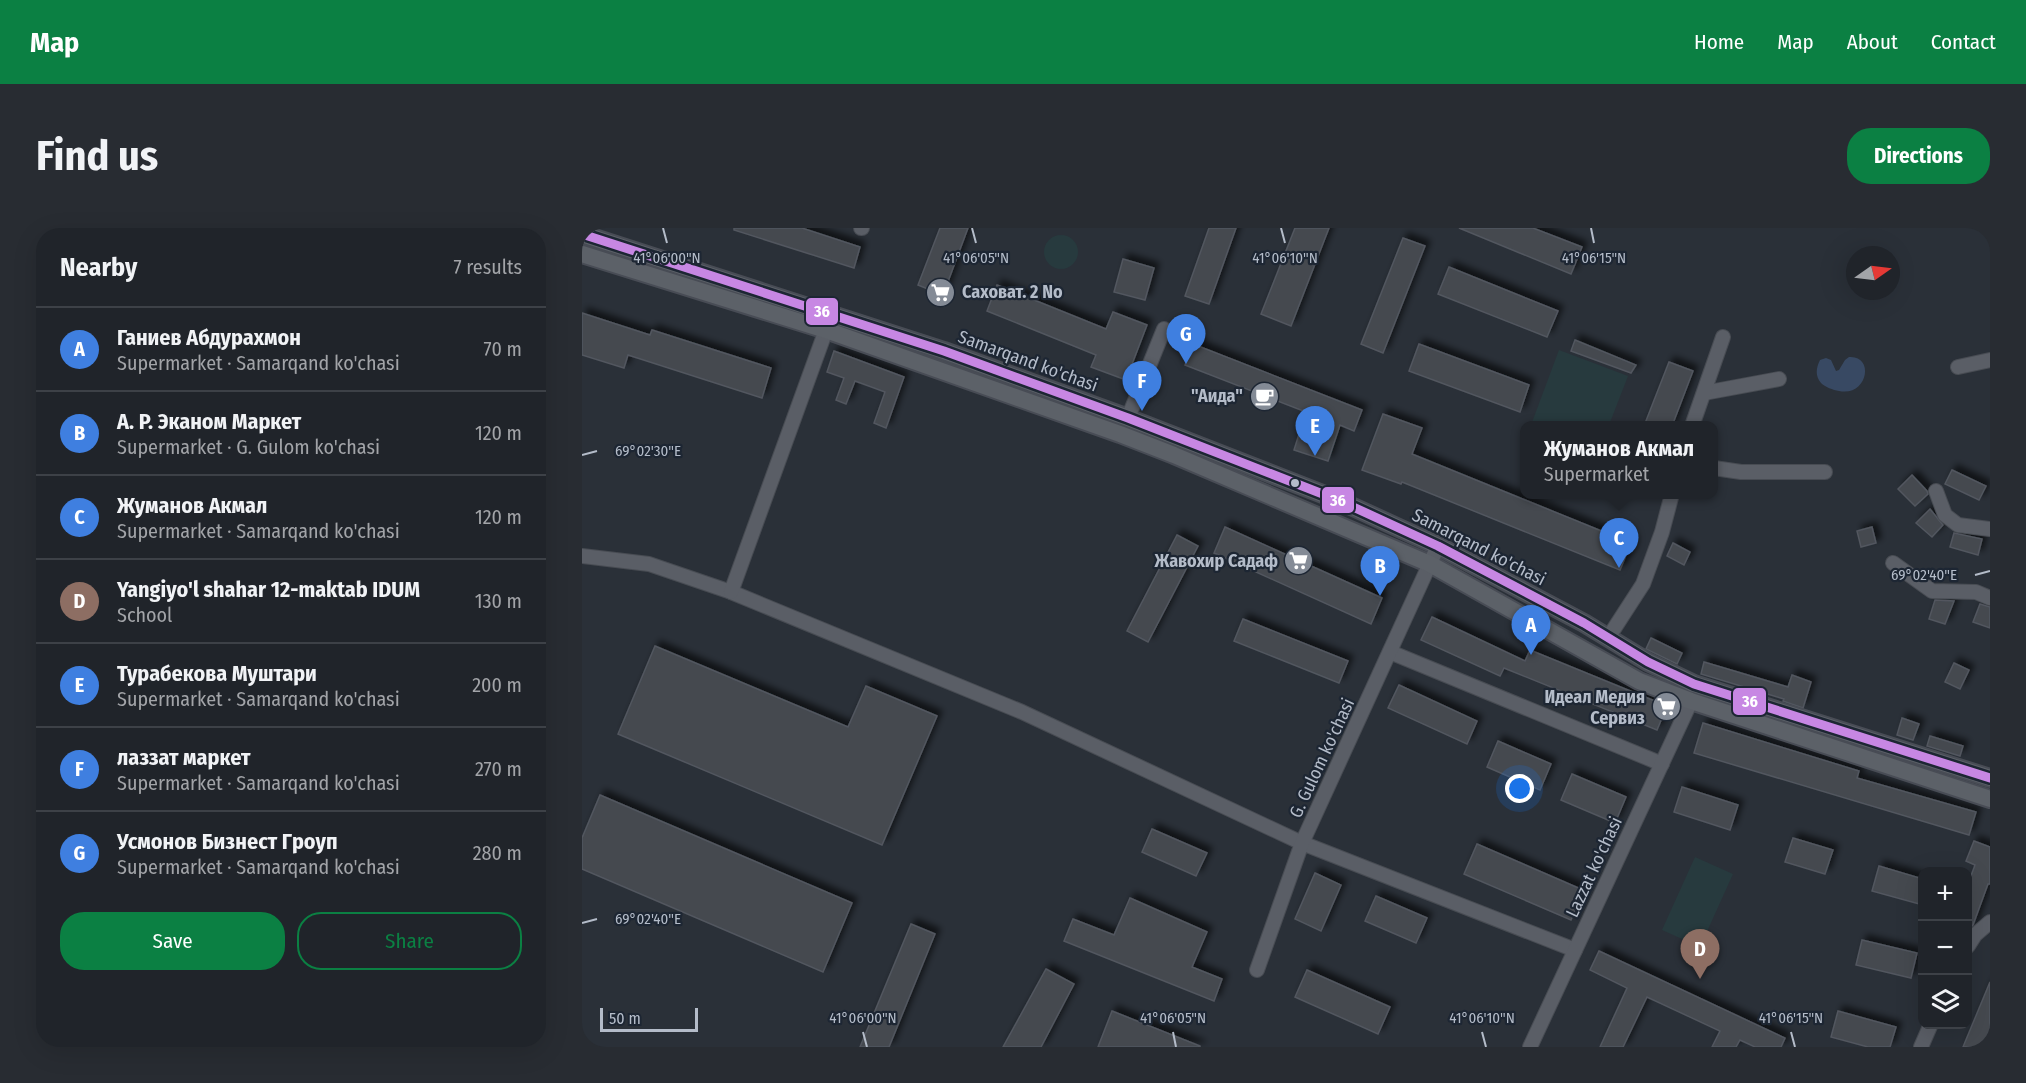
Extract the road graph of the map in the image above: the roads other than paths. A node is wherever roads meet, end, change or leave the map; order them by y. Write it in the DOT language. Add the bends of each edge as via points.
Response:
graph roads {
  1 [pos="582,234"];
  2 [pos="582,254"];
  3 [pos="831,313"];
  4 [pos="1164,329"];
  5 [pos="826,330"];
  6 [pos="1723,337"];
  7 [pos="1990,360"];
  8 [pos="1958,367"];
  9 [pos="1779,379"];
  10 [pos="1704,393"];
  11 [pos="1128,418"];
  12 [pos="1694,421"];
  13 [pos="1718,469"];
  14 [pos="1825,472"];
  15 [pos="1936,491"];
  16 [pos="1671,499"];
  17 [pos="1990,529"];
  18 [pos="1438,546"];
  19 [pos="582,556"];
  20 [pos="1893,562"];
  21 [pos="1430,564"];
  22 [pos="731,592"];
  23 [pos="1990,598"];
  24 [pos="1608,638"];
  25 [pos="1390,652"];
  26 [pos="1691,701"];
  27 [pos="1662,764"];
  28 [pos="1990,778"];
  29 [pos="1990,799"];
  30 [pos="1302,843"];
  31 [pos="1990,921"];
  32 [pos="1972,940"];
  33 [pos="1575,950"];
  34 [pos="1257,970"];
  35 [pos="1929,1029"];
  36 [pos="1530,1047"];
  37 [pos="1921,1047"];
  1 -- 3 [label="main road, Samarqand ko'chasi"];
  2 -- 5 [label="main road, Samarqand ko'chasi"];
  3 -- 5 [label="main road"];
  3 -- 11 [label="main road, Samarqand ko'chasi"];
  4 -- 11 [label="street"];
  5 -- 21 [label="main road, Samarqand ko'chasi" via="1153,446"];
  5 -- 22 [label="street"];
  6 -- 10 [label="street"];
  7 -- 8 [label="street"];
  9 -- 10 [label="street"];
  10 -- 12 [label="street"];
  11 -- 18 [label="main road, Samarqand ko'chasi" via="1338,500"];
  13 -- 14 [label="street"];
  15 -- 17 [label="street" via="1945,515 1958,525"];
  16 -- 24 [label="street" via="1642,584"];
  18 -- 21 [label="street, G. Gulom ko'chasi"];
  18 -- 24 [label="main road, Samarqand ko'chasi"];
  19 -- 22 [label="street" via="649,564"];
  20 -- 23 [label="street" via="1932,591 1976,591"];
  21 -- 25 [label="street, G. Gulom ko'chasi"];
  21 -- 26 [label="main road, Samarqand ko'chasi" via="1639,681"];
  22 -- 30 [label="street" via="1022,712"];
  24 -- 28 [label="main road, Samarqand ko'chasi" via="1694,684"];
  25 -- 27 [label="street"];
  25 -- 30 [label="street, G. Gulom ko'chasi"];
  26 -- 27 [label="street, Lazzat ko'chasi"];
  26 -- 29 [label="main road, Samarqand ko'chasi"];
  27 -- 33 [label="street, Lazzat ko'chasi"];
  30 -- 33 [label="street"];
  30 -- 34 [label="street, G. Gulom ko'chasi"];
  31 -- 32 [label="street"];
  33 -- 36 [label="street, Lazzat ko'chasi"];
  35 -- 37 [label="street"];
}
